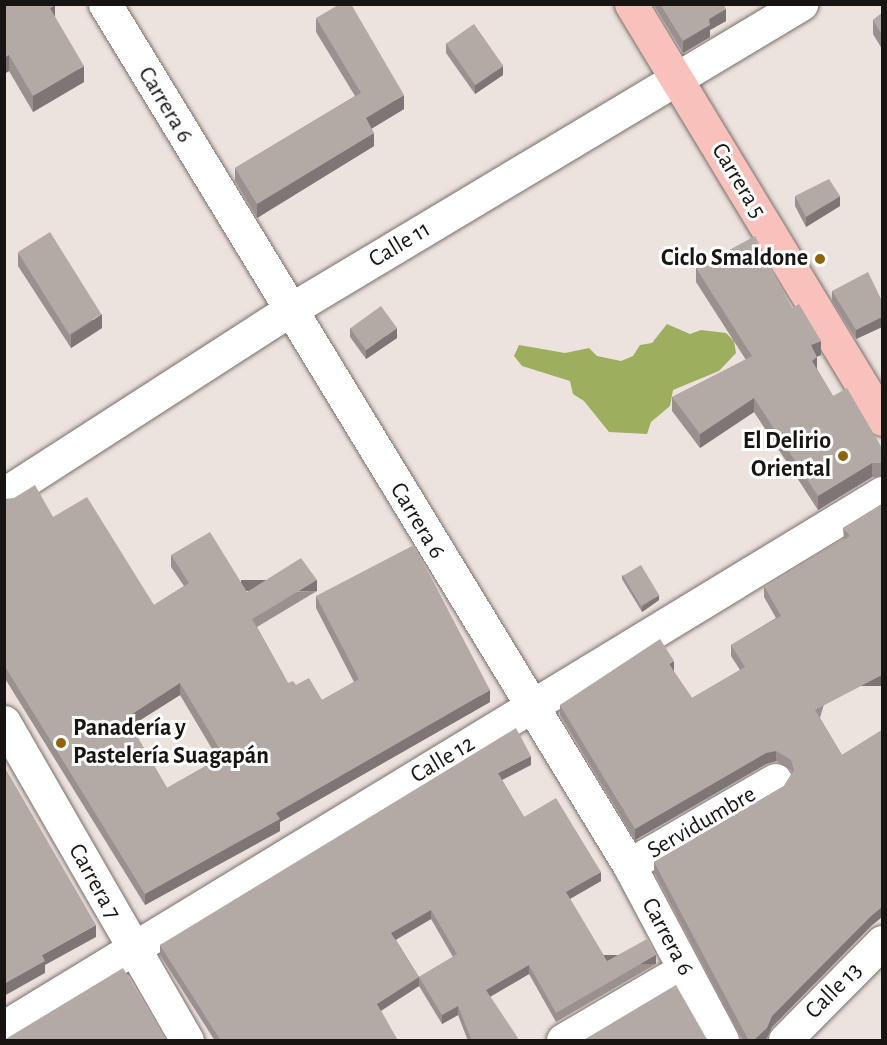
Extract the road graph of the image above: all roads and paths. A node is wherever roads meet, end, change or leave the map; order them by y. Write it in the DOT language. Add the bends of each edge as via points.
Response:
graph roads {
  1 [pos="105,4"];
  2 [pos="631,4"];
  3 [pos="801,4"];
  4 [pos="676,80"];
  5 [pos="290,310"];
  6 [pos="882,419"];
  7 [pos="882,493"];
  8 [pos="4,494"];
  9 [pos="530,707"];
  10 [pos="4,722"];
  11 [pos="774,780"];
  12 [pos="629,865"];
  13 [pos="882,942"];
  14 [pos="132,950"];
  15 [pos="684,969"];
  16 [pos="4,1027"];
  17 [pos="187,1041"];
  18 [pos="563,1041"];
  19 [pos="722,1041"];
  20 [pos="785,1041"];
  1 -- 5 [label="street, Carrera 6"];
  2 -- 4 [label="main road, Carrera 5"];
  3 -- 4 [label="street, Calle 11"];
  4 -- 5 [label="street, Calle 11"];
  4 -- 6 [label="main road, Carrera 5"];
  5 -- 8 [label="street, Calle 11"];
  5 -- 9 [label="street, Carrera 6"];
  7 -- 9 [label="street, Calle 12"];
  9 -- 12 [label="street, Carrera 6"];
  9 -- 14 [label="street, Calle 12"];
  10 -- 14 [label="street, Carrera 7"];
  11 -- 12 [label="street, Servidumbre"];
  12 -- 15 [label="street, Carrera 6"];
  13 -- 20 [label="street, Calle 13"];
  14 -- 16 [label="street, Calle 12"];
  14 -- 17 [label="street, Carrera 7"];
  15 -- 18 [label="street"];
  15 -- 19 [label="street, Carrera 6"];
}
